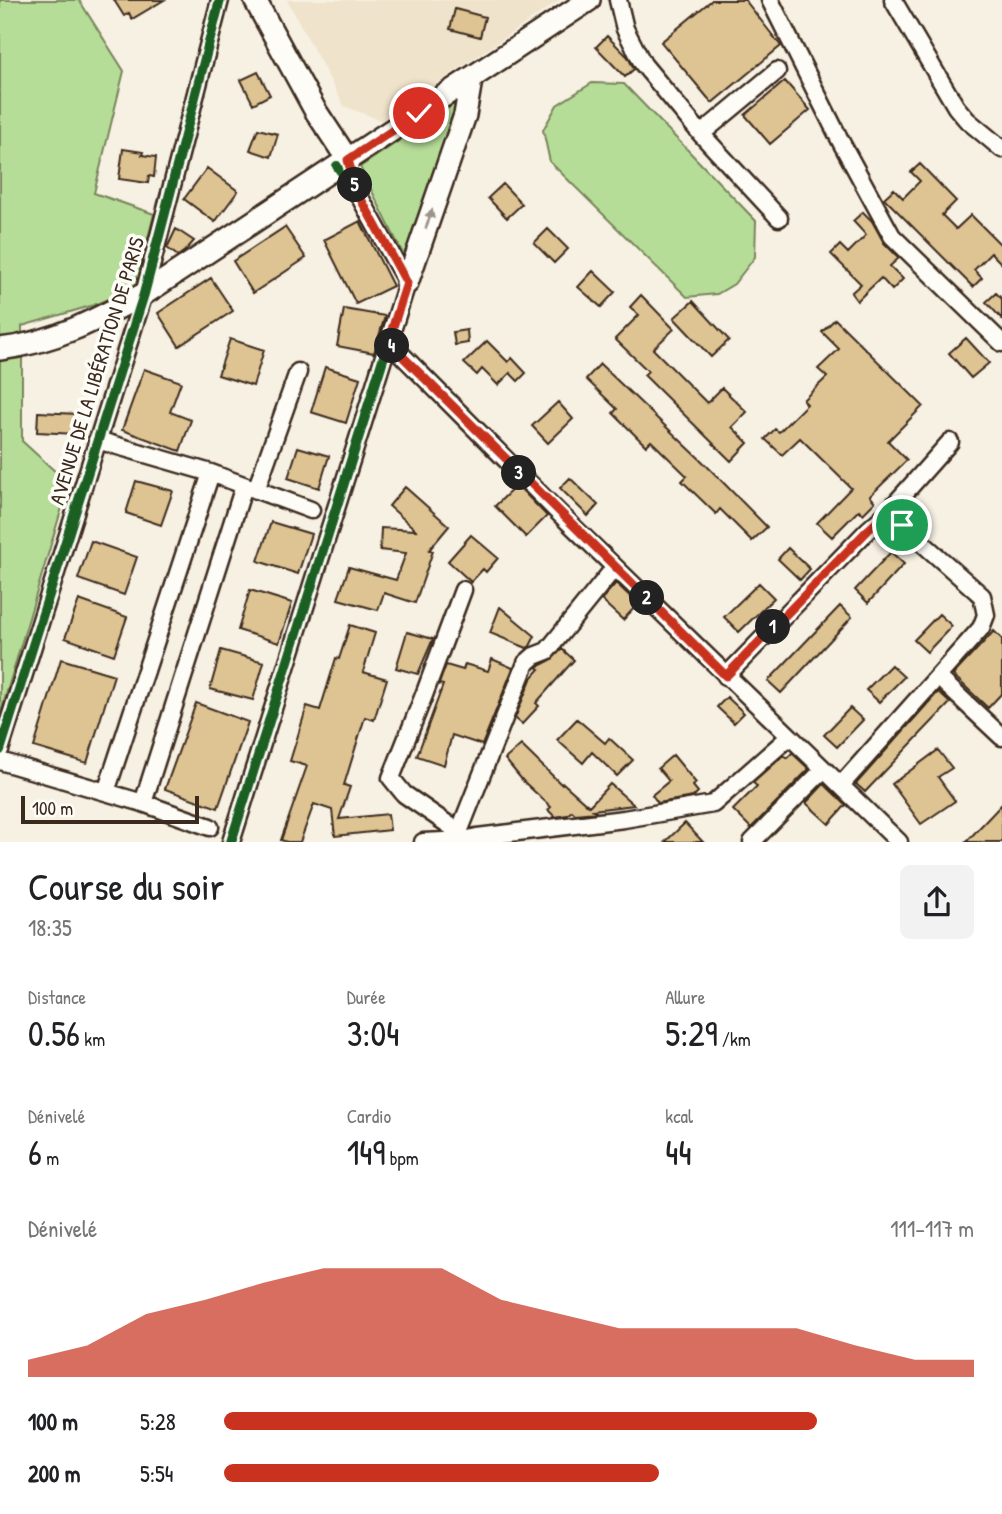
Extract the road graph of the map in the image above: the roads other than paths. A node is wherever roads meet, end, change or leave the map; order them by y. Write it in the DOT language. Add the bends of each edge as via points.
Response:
graph roads {
  1 [pos="220,0"];
  2 [pos="589,0"];
  3 [pos="618,0"];
  4 [pos="893,0"];
  5 [pos="773,1"];
  6 [pos="259,2"];
  7 [pos="777,71"];
  8 [pos="471,80"];
  9 [pos="315,110"];
  10 [pos="701,134"];
  11 [pos="335,138"];
  12 [pos="368,145"];
  13 [pos="1002,149"];
  14 [pos="342,163"];
  15 [pos="779,218"];
  16 [pos="407,283"];
  17 [pos="144,294"];
  18 [pos="388,342"];
  19 [pos="1002,343"];
  20 [pos="0,349"];
  21 [pos="298,372"];
  22 [pos="97,440"];
  23 [pos="950,442"];
  24 [pos="211,473"];
  25 [pos="250,488"];
  26 [pos="311,510"];
  27 [pos="886,514"];
  28 [pos="615,567"];
  29 [pos="463,590"];
  30 [pos="726,676"];
  31 [pos="938,677"];
  32 [pos="789,737"];
  33 [pos="1002,737"];
  34 [pos="0,750"];
  35 [pos="0,761"];
  36 [pos="823,770"];
  37 [pos="841,785"];
  38 [pos="106,792"];
  39 [pos="143,803"];
  40 [pos="210,827"];
  41 [pos="470,839"];
  42 [pos="889,839"];
  43 [pos="231,842"];
  44 [pos="423,842"];
  45 [pos="752,842"];
  1 -- 17 [label="street, AVENUE DE LA LIBÉRATION DE PARIS"];
  2 -- 8 [label="main road"];
  3 -- 10 [label="street" via="625,29 643,64"];
  4 -- 13 [label="street" via="956,107"];
  5 -- 19 [label="street" via="892,236"];
  6 -- 9 [label="main road"];
  7 -- 10 [label="street"];
  8 -- 12 [label="main road"];
  16 -- 8 [label="main road, one-way" via="465,115"];
  9 -- 11 [label="main road"];
  9 -- 14 [label="main road" via="322,135"];
  10 -- 15 [label="street"];
  11 -- 12 [label="main road"];
  11 -- 14 [label="main road"];
  12 -- 14 [label="main road"];
  14 -- 16 [label="street"];
  14 -- 17 [label="main road"];
  16 -- 18 [label="street"];
  17 -- 20 [label="main road" via="62,335"];
  17 -- 22 [label="street, AVENUE DE LA LIBÉRATION DE PARIS"];
  18 -- 28 [label="street"];
  18 -- 43 [label="street"];
  21 -- 25 [label="street"];
  22 -- 24 [label="street"];
  22 -- 34 [label="street, AVENUE DE LA LIBÉRATION DE PARIS"];
  23 -- 27 [label="street"];
  24 -- 25 [label="street"];
  24 -- 38 [label="street"];
  25 -- 26 [label="street"];
  25 -- 39 [label="street"];
  27 -- 30 [label="street"];
  27 -- 31 [label="street" via="982,596 985,604 981,628"];
  28 -- 30 [label="street"];
  28 -- 41 [label="street" via="547,651 526,663"];
  29 -- 41 [label="street" via="391,778 404,794"];
  30 -- 32 [label="street"];
  31 -- 33 [label="street"];
  31 -- 37 [label="street"];
  32 -- 36 [label="street"];
  32 -- 41 [label="street" via="713,804"];
  35 -- 38 [label="street"];
  36 -- 37 [label="street"];
  36 -- 45 [label="street"];
  37 -- 42 [label="street"];
  38 -- 39 [label="street"];
  39 -- 40 [label="street"];
  41 -- 44 [label="street"];
}
